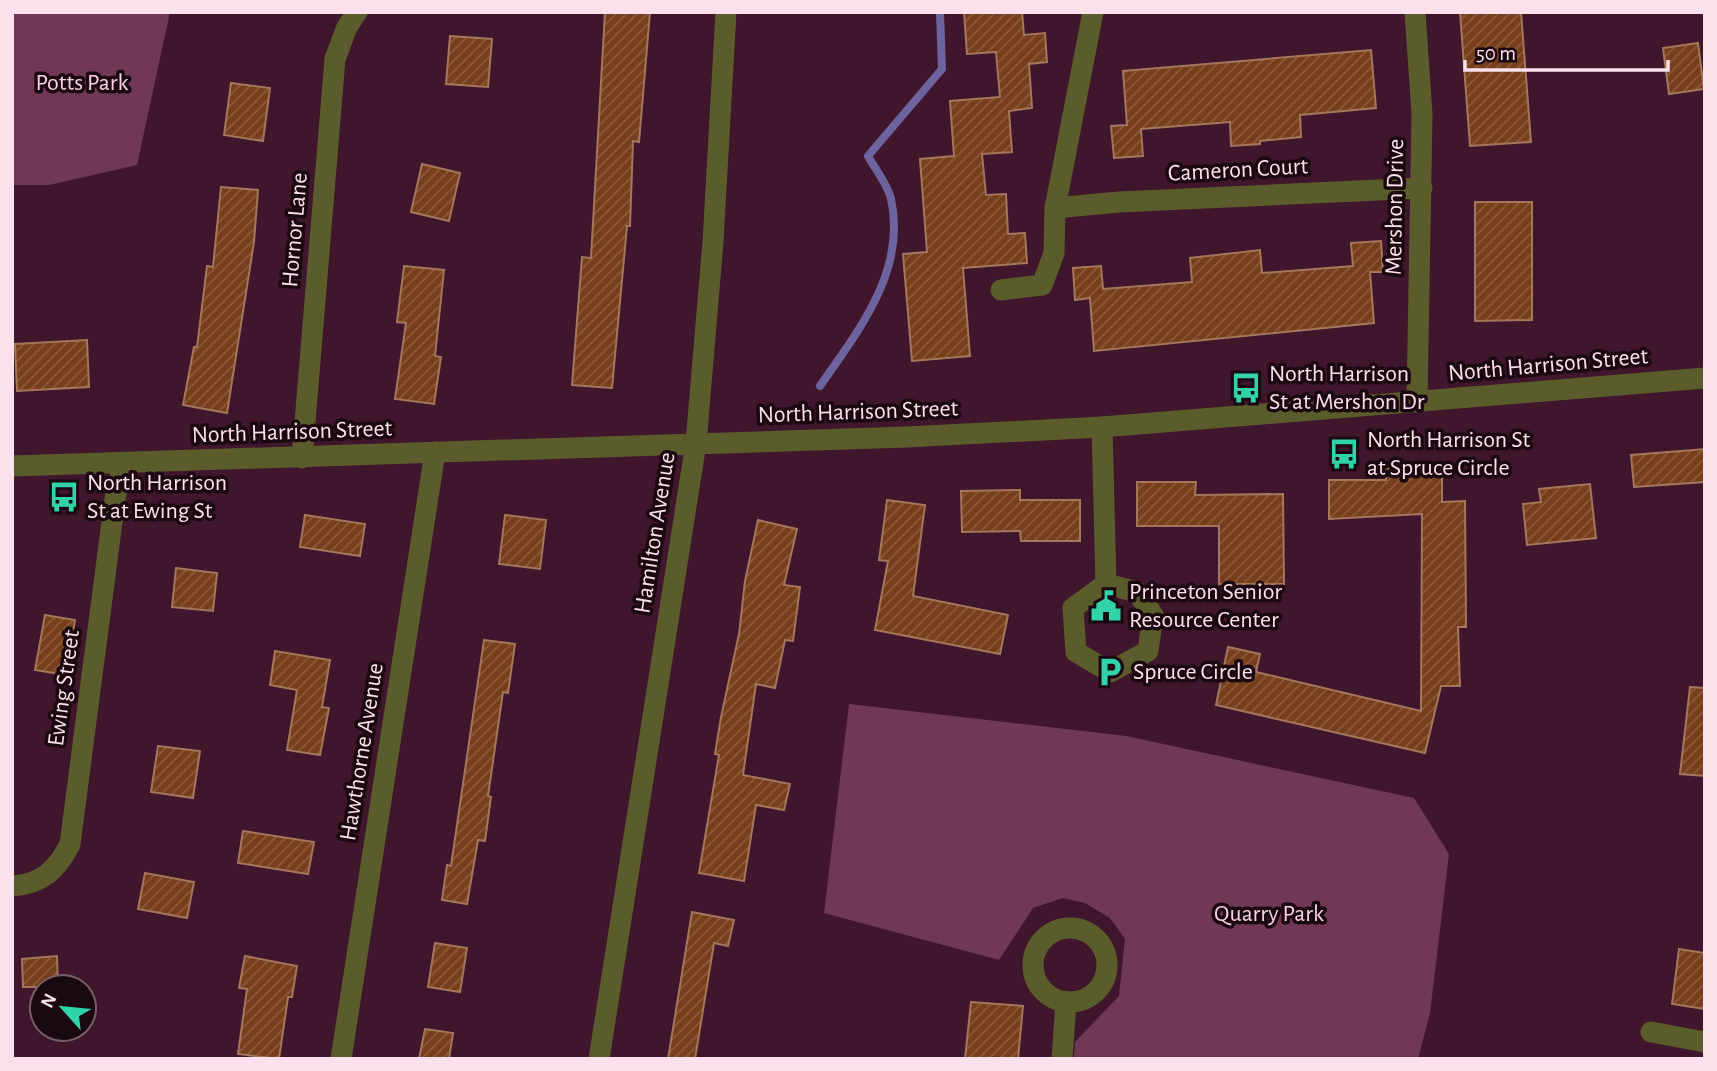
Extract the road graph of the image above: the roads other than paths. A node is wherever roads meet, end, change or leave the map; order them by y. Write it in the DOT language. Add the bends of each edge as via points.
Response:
graph roads {
  1 [pos="357,12"];
  2 [pos="726,12"];
  3 [pos="1093,12"];
  4 [pos="1415,12"];
  5 [pos="1422,188"];
  6 [pos="1055,208"];
  7 [pos="1001,290"];
  8 [pos="1705,377"];
  9 [pos="1417,402"];
  10 [pos="1102,427"];
  11 [pos="696,443"];
  12 [pos="435,452"];
  13 [pos="302,458"];
  14 [pos="123,464"];
  15 [pos="12,466"];
  16 [pos="1105,584"];
  17 [pos="12,886"];
  18 [pos="1066,1002"];
  19 [pos="1651,1032"];
  20 [pos="1705,1042"];
  21 [pos="341,1059"];
  22 [pos="598,1059"];
  23 [pos="1062,1059"];
  1 -- 13 [label="street, Hornor Lane" via="335,59"];
  2 -- 11 [label="street, Hamilton Avenue"];
  3 -- 6 [label="street"];
  4 -- 5 [label="street, Mershon Drive"];
  5 -- 6 [label="street, Cameron Court"];
  5 -- 9 [label="street, Mershon Drive"];
  6 -- 7 [label="street" via="1054,253 1042,285"];
  8 -- 9 [label="street, North Harrison Street"];
  9 -- 10 [label="street, North Harrison Street"];
  10 -- 11 [label="street, North Harrison Street"];
  10 -- 16 [label="street"];
  11 -- 12 [label="street, North Harrison Street"];
  11 -- 22 [label="street, Hamilton Avenue"];
  12 -- 13 [label="street, North Harrison Street"];
  12 -- 21 [label="street, Hawthorne Avenue"];
  13 -- 14 [label="street, North Harrison Street"];
  14 -- 15 [label="street, North Harrison Street"];
  14 -- 17 [label="street, Ewing Street" via="70,844 61,863 46,877"];
  16 -- 16 [label="street" via="1073,608 1076,652 1110,672 1148,651 1153,615 1137,592"];
  18 -- 23 [label="street"];
  19 -- 20 [label="street"];
}
